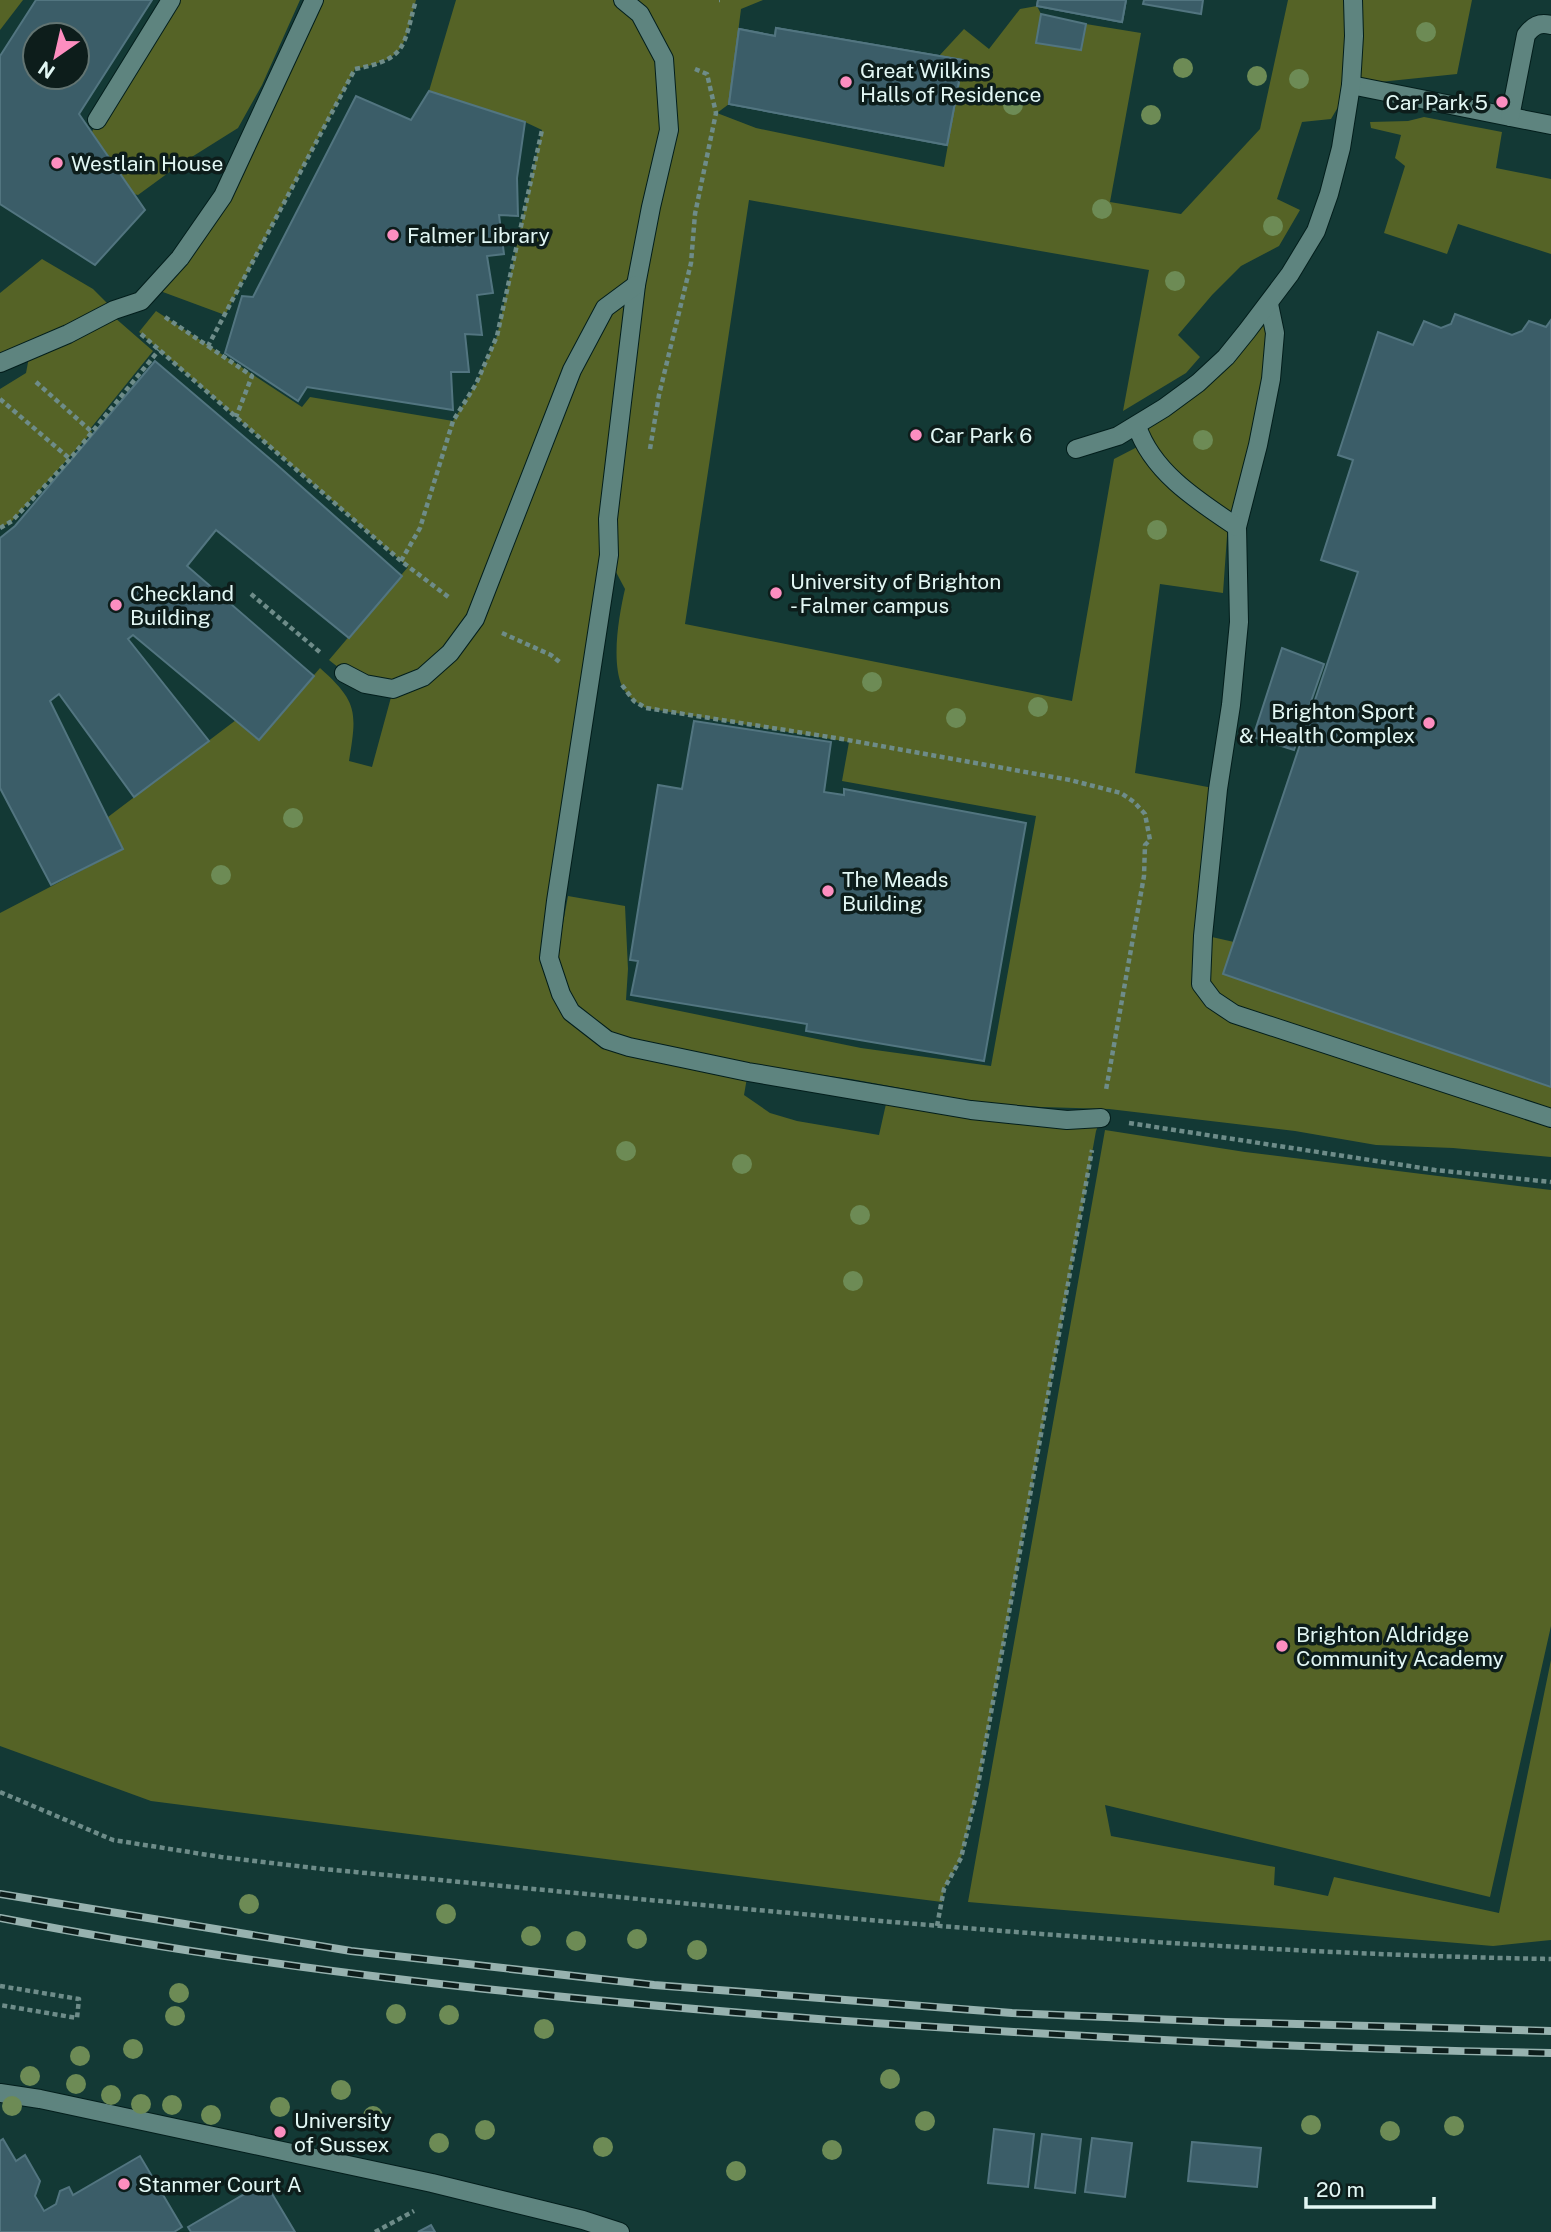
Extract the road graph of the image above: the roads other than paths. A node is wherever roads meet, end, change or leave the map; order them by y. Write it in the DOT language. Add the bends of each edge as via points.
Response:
graph roads {
  1 [pos="171,0"];
  2 [pos="314,0"];
  3 [pos="623,0"];
  4 [pos="1353,0"];
  5 [pos="1551,25"];
  6 [pos="1351,85"];
  7 [pos="1510,117"];
  8 [pos="97,120"];
  9 [pos="1551,125"];
  10 [pos="636,285"];
  11 [pos="1269,304"];
  12 [pos="5,360"];
  13 [pos="1137,426"];
  14 [pos="1076,449"];
  15 [pos="1237,527"];
  16 [pos="344,673"];
  17 [pos="1101,1118"];
  18 [pos="1551,1118"];
  19 [pos="0,2093"];
  20 [pos="620,2232"];
  1 -- 8 [label="lane"];
  2 -- 12 [label="lane" via="223,197 180,258 141,301"];
  3 -- 10 [label="lane" via="640,14 664,59 669,130"];
  4 -- 6 [label="lane"];
  5 -- 7 [label="lane" via="1542,23 1526,35"];
  6 -- 7 [label="lane"];
  6 -- 11 [label="lane" via="1341,148 1316,231"];
  7 -- 9 [label="lane"];
  10 -- 16 [label="lane" via="604,308 594,326 572,370 475,619 450,653 423,677 393,690 365,684"];
  10 -- 17 [label="lane" via="608,519 609,555 549,958 571,1012 607,1040 748,1072 971,1110 1067,1120"];
  11 -- 13 [label="lane" via="1226,357"];
  11 -- 15 [label="lane" via="1275,333 1271,379"];
  13 -- 14 [label="lane"];
  13 -- 15 [label="lane" via="1143,444 1181,487"];
  15 -- 18 [label="lane" via="1239,622 1201,984 1213,1000 1234,1014"];
  19 -- 20 [label="lane" via="432,2183"];
}
